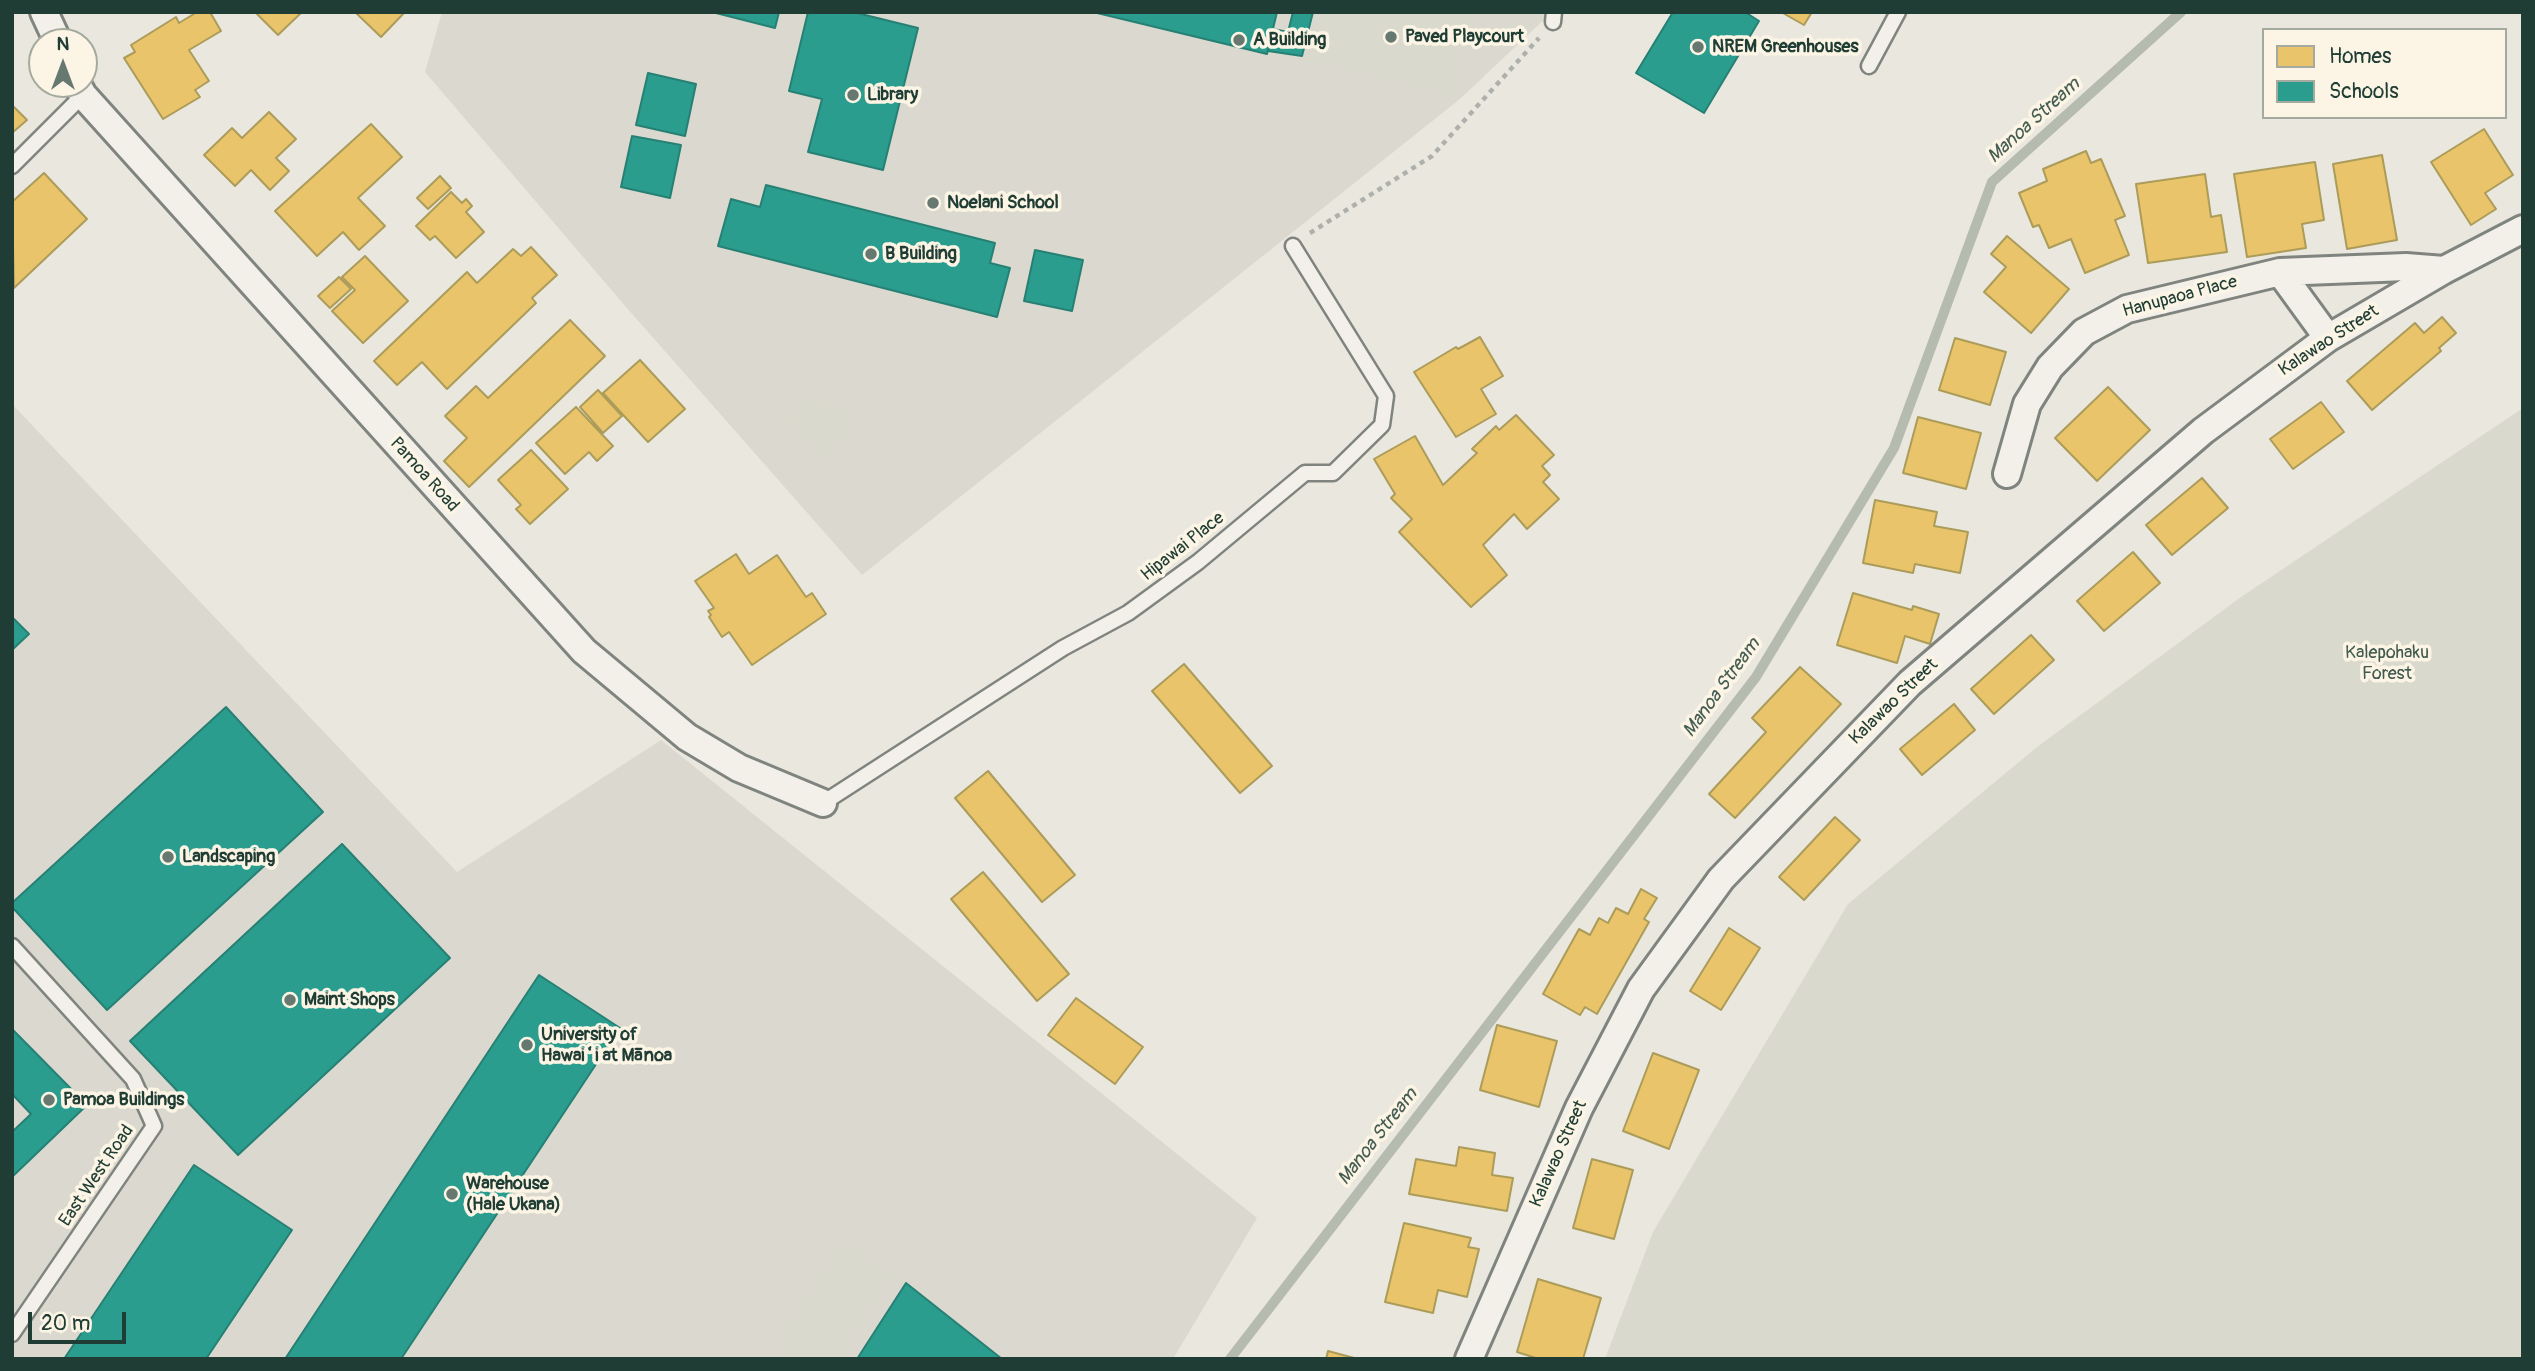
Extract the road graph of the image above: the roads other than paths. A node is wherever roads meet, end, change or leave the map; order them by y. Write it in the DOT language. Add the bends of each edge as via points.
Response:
graph roads {
  1 [pos="44,12"];
  2 [pos="1898,12"];
  3 [pos="51,28"];
  4 [pos="1869,66"];
  5 [pos="73,98"];
  6 [pos="87,98"];
  7 [pos="12,166"];
  8 [pos="2523,229"];
  9 [pos="1293,246"];
  10 [pos="2444,270"];
  11 [pos="2280,272"];
  12 [pos="2328,338"];
  13 [pos="2007,474"];
  14 [pos="823,803"];
  15 [pos="12,946"];
  16 [pos="12,1334"];
  17 [pos="1469,1359"];
  1 -- 3 [label="street"];
  2 -- 4 [label="lane"];
  5 -- 7 [label="lane"];
  6 -- 14 [label="street, Pamoa Road" via="584,651 687,737 739,768"];
  8 -- 10 [label="street, Kalawao Street"];
  9 -- 14 [label="lane, Hipawai Place" via="1386,396 1382,425 1333,473 1305,473 1128,613 1063,648"];
  10 -- 11 [label="street, Hanupaoa Place"];
  10 -- 12 [label="street, Kalawao Street"];
  11 -- 12 [label="street"];
  11 -- 13 [label="street, Hanupaoa Place" via="2127,309 2084,332 2050,367 2027,404"];
  12 -- 17 [label="street, Kalawao Street" via="2203,431 1910,683 1721,879 1628,1013 1579,1108"];
  15 -- 16 [label="lane, East West Road" via="132,1079 154,1125"];
}
